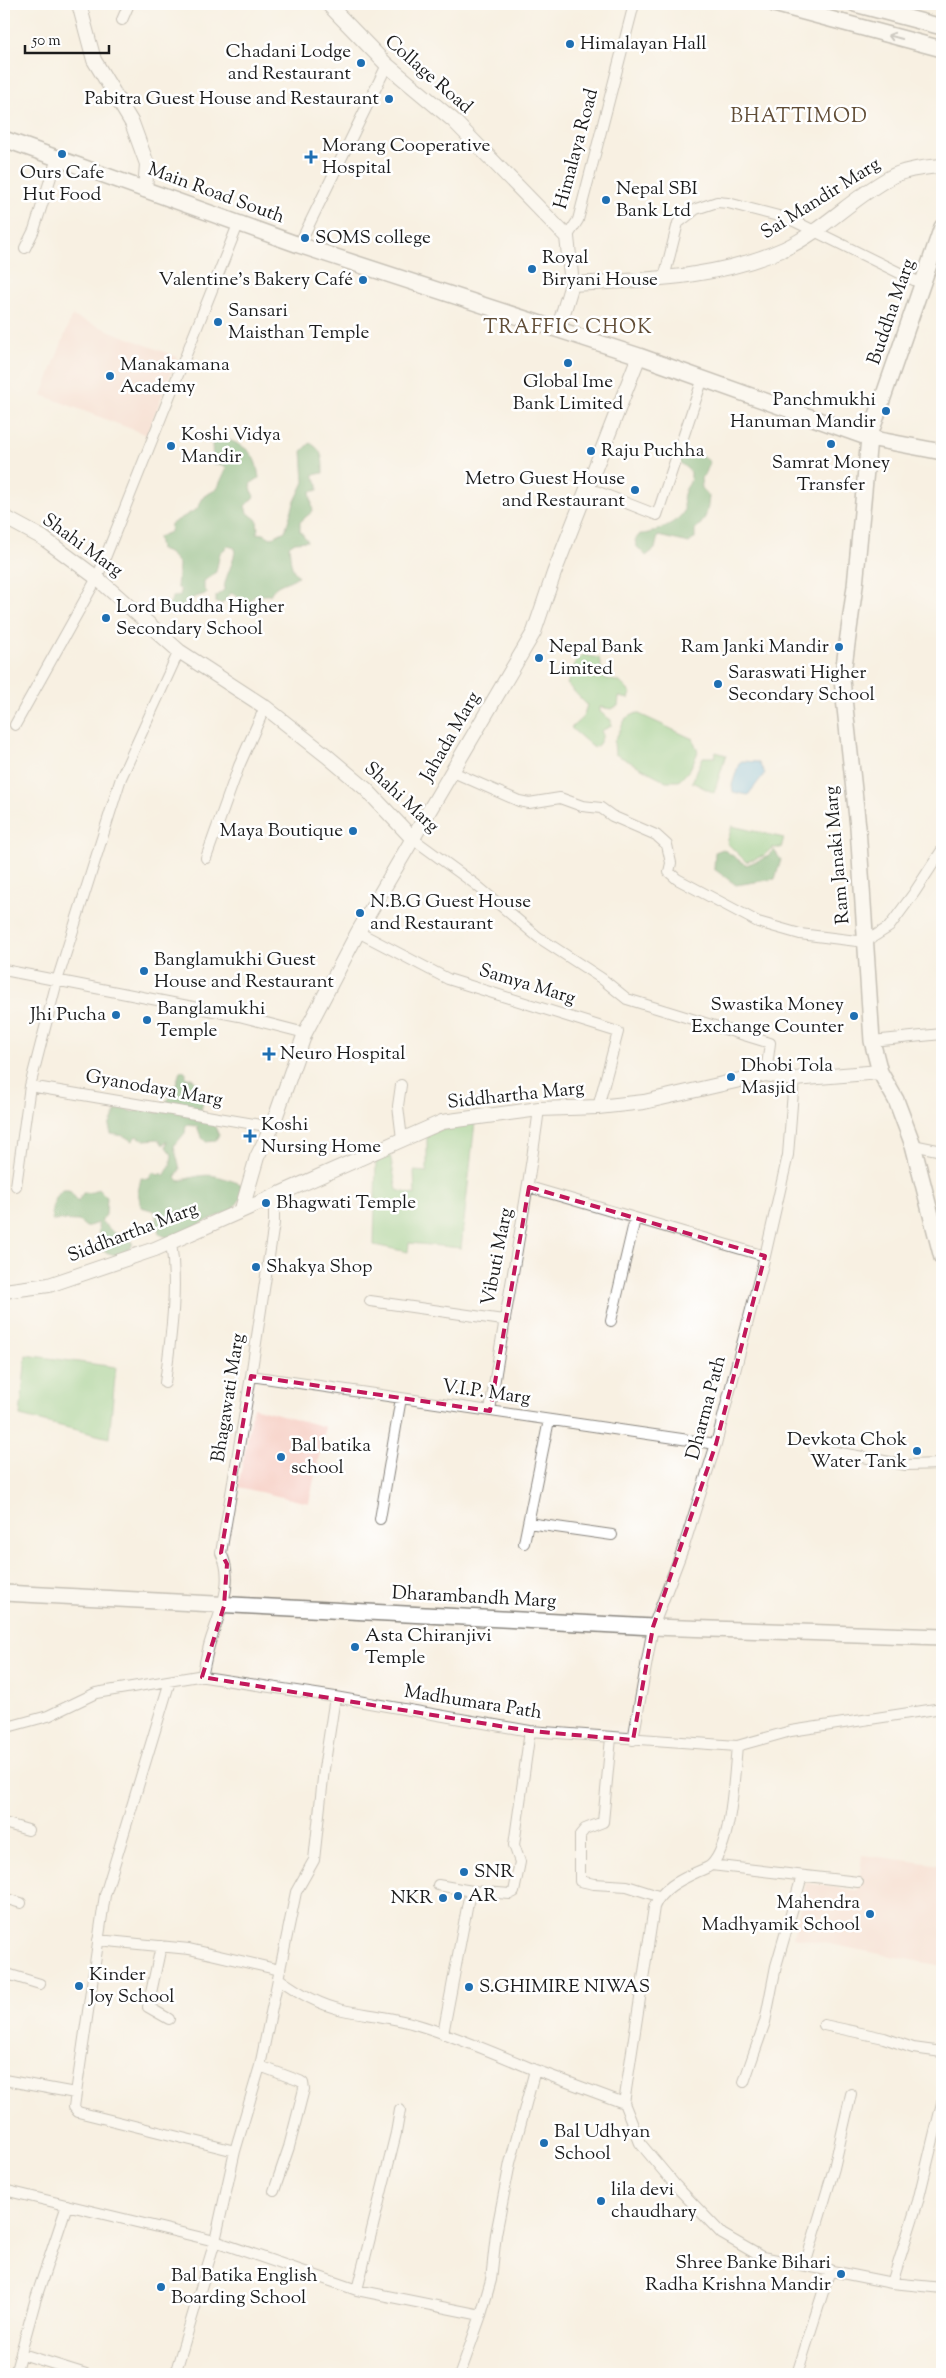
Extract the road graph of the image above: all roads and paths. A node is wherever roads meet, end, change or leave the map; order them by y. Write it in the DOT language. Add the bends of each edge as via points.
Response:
graph roads {
  1 [pos="79,4"];
  2 [pos="128,4"];
  3 [pos="328,4"];
  4 [pos="634,4"];
  5 [pos="774,4"];
  6 [pos="855,4"];
  7 [pos="122,20"];
  8 [pos="942,26"];
  9 [pos="942,49"];
  10 [pos="386,66"];
  11 [pos="4,139"];
  12 [pos="57,158"];
  13 [pos="942,166"];
  14 [pos="144,190"];
  15 [pos="239,222"];
  16 [pos="942,227"];
  17 [pos="815,230"];
  18 [pos="567,237"];
  19 [pos="298,245"];
  20 [pos="25,248"];
  21 [pos="664,278"];
  22 [pos="572,284"];
  23 [pos="922,284"];
  24 [pos="558,330"];
  25 [pos="639,356"];
  26 [pos="703,378"];
  27 [pos="869,438"];
  28 [pos="942,452"];
  29 [pos="588,488"];
  30 [pos="4,517"];
  31 [pos="97,578"];
  32 [pos="179,651"];
  33 [pos="264,707"];
  34 [pos="15,725"];
  35 [pos="452,772"];
  36 [pos="412,838"];
  37 [pos="942,850"];
  38 [pos="206,858"];
  39 [pos="358,932"];
  40 [pos="865,942"];
  41 [pos="4,970"];
  42 [pos="57,981"];
  43 [pos="305,1034"];
  44 [pos="942,1034"];
  45 [pos="872,1041"];
  46 [pos="880,1072"];
  47 [pos="766,1074"];
  48 [pos="794,1079"];
  49 [pos="400,1085"];
  50 [pos="30,1086"];
  51 [pos="598,1107"];
  52 [pos="539,1109"];
  53 [pos="272,1127"];
  54 [pos="402,1139"];
  55 [pos="913,1145"];
  56 [pos="942,1151"];
  57 [pos="16,1186"];
  58 [pos="529,1187"];
  59 [pos="274,1195"];
  60 [pos="242,1209"];
  61 [pos="635,1219"];
  62 [pos="171,1242"];
  63 [pos="765,1256"];
  64 [pos="942,1258"];
  65 [pos="4,1291"];
  66 [pos="370,1301"];
  67 [pos="504,1320"];
  68 [pos="611,1320"];
  69 [pos="251,1376"];
  70 [pos="165,1383"];
  71 [pos="401,1398"];
  72 [pos="490,1412"];
  73 [pos="548,1420"];
  74 [pos="716,1444"];
  75 [pos="814,1448"];
  76 [pos="942,1464"];
  77 [pos="380,1519"];
  78 [pos="528,1523"];
  79 [pos="612,1536"];
  80 [pos="524,1543"];
  81 [pos="4,1593"];
  82 [pos="224,1606"];
  83 [pos="653,1627"];
  84 [pos="942,1637"];
  85 [pos="202,1677"];
  86 [pos="170,1681"];
  87 [pos="335,1697"];
  88 [pos="942,1708"];
  89 [pos="4,1728"];
  90 [pos="530,1731"];
  91 [pos="612,1738"];
  92 [pos="633,1740"];
  93 [pos="737,1746"];
  94 [pos="4,1823"];
  95 [pos="28,1830"];
  96 [pos="711,1865"];
  97 [pos="802,1876"];
  98 [pos="858,1882"];
  99 [pos="438,1885"];
  100 [pos="472,1891"];
  101 [pos="658,1896"];
  102 [pos="4,1898"];
  103 [pos="21,1903"];
  104 [pos="98,1940"];
  105 [pos="161,1946"];
  106 [pos="4,1973"];
  107 [pos="279,1974"];
  108 [pos="40,1984"];
  109 [pos="169,2019"];
  110 [pos="824,2025"];
  111 [pos="443,2034"];
  112 [pos="942,2052"];
  113 [pos="260,2066"];
  114 [pos="535,2070"];
  115 [pos="4,2080"];
  116 [pos="744,2082"];
  117 [pos="75,2093"];
  118 [pos="851,2094"];
  119 [pos="624,2103"];
  120 [pos="942,2103"];
  121 [pos="400,2110"];
  122 [pos="235,2151"];
  123 [pos="4,2190"];
  124 [pos="274,2191"];
  125 [pos="67,2205"];
  126 [pos="215,2241"];
  127 [pos="805,2265"];
  128 [pos="830,2270"];
  129 [pos="892,2283"];
  130 [pos="942,2288"];
  131 [pos="357,2290"];
  132 [pos="481,2314"];
  133 [pos="22,2354"];
  134 [pos="15,2374"];
  135 [pos="86,2374"];
  136 [pos="175,2374"];
  137 [pos="461,2374"];
  138 [pos="797,2374"];
  1 -- 14 [label="street" via="94,60 132,123 147,164"];
  2 -- 7 [label="street"];
  3 -- 10 [label="street, Collage Road"];
  4 -- 18 [label="street, Himalaya Road" via="578,220"];
  9 -- 5 [label="main road, one-way"];
  6 -- 8 [label="main road"];
  10 -- 18 [label="street, Collage Road" via="453,120"];
  10 -- 19 [label="street"];
  11 -- 12 [label="main road, Main Road South"];
  12 -- 14 [label="main road, Main Road South"];
  12 -- 20 [label="street"];
  13 -- 17 [label="street, Sai Mandir Marg" via="892,176"];
  14 -- 15 [label="main road, Main Road South"];
  15 -- 19 [label="main road, Main Road South"];
  15 -- 31 [label="street"];
  16 -- 23 [label="main road, Buddha Marg"];
  17 -- 21 [label="street, Sai Mandir Marg" via="786,248 726,269"];
  17 -- 21 [label="street" via="790,219 717,202 696,209 678,223"];
  17 -- 23 [label="street"];
  18 -- 22 [label="street, Himalaya Road"];
  19 -- 24 [label="main road, Main Road South"];
  21 -- 22 [label="street, Sai Mandir Marg"];
  22 -- 24 [label="street, Himalaya Road"];
  23 -- 27 [label="main road, Buddha Marg"];
  24 -- 25 [label="main road, Main Road South"];
  25 -- 26 [label="main road, Main Road South"];
  25 -- 29 [label="street, Jahada Marg"];
  26 -- 27 [label="main road, Main Road South"];
  26 -- 29 [label="street" via="657,515"];
  27 -- 28 [label="main road, Main Road South"];
  27 -- 40 [label="main road, Ram Janaki Marg" via="842,680 858,828"];
  29 -- 35 [label="street, Jahada Marg" via="534,632"];
  30 -- 31 [label="street, Shahi Marg" via="43,538"];
  31 -- 32 [label="street, Shahi Marg"];
  31 -- 34 [label="street"];
  32 -- 33 [label="street, Shahi Marg"];
  32 -- 42 [label="street" via="121,778"];
  33 -- 36 [label="street, Shahi Marg" via="366,789"];
  33 -- 38 [label="street"];
  35 -- 36 [label="street, Jahada Marg"];
  35 -- 40 [label="street" via="519,801 529,803 560,798 582,806 601,808 656,835 667,845 671,863 669,872 727,907 758,922 800,934"];
  36 -- 39 [label="street, Jahada Marg"];
  36 -- 47 [label="street, Shahi Marg" via="475,884 538,937 627,999 770,1043"];
  37 -- 40 [label="street" via="889,927"];
  39 -- 43 [label="street, Jahada Marg"];
  39 -- 51 [label="street, Samya Marg" via="448,979 618,1032"];
  40 -- 45 [label="main road, Ram Janaki Marg"];
  41 -- 42 [label="street"];
  42 -- 43 [label="street" via="239,1016"];
  42 -- 50 [label="street"];
  43 -- 53 [label="street, Jahada Marg"];
  44 -- 45 [label="street"];
  45 -- 46 [label="main road, Ram Janaki Marg"];
  46 -- 48 [label="street, Siddhartha Marg"];
  46 -- 55 [label="main road, Ram Janaki Marg" via="896,1100"];
  47 -- 48 [label="street, Siddhartha Marg"];
  47 -- 51 [label="street, Siddhartha Marg" via="644,1102"];
  48 -- 63 [label="street, Dharma Path" via="788,1155"];
  49 -- 54 [label="street" via="398,1106"];
  50 -- 53 [label="street, Gyanodaya Marg"];
  50 -- 57 [label="street"];
  51 -- 52 [label="street, Siddhartha Marg"];
  52 -- 54 [label="street, Siddhartha Marg" via="442,1122"];
  52 -- 58 [label="street, Vibuti Marg"];
  53 -- 60 [label="street, Jahada Marg"];
  54 -- 59 [label="street, Siddhartha Marg"];
  55 -- 56 [label="street"];
  55 -- 64 [label="main road, Ram Janaki Marg"];
  58 -- 61 [label="street"];
  58 -- 67 [label="street, Vibuti Marg"];
  59 -- 60 [label="street, Siddhartha Marg"];
  59 -- 69 [label="street, Bhagawati Marg" via="274,1223"];
  60 -- 62 [label="street, Siddhartha Marg"];
  61 -- 63 [label="street"];
  61 -- 68 [label="street"];
  62 -- 65 [label="street, Siddhartha Marg" via="49,1285"];
  62 -- 70 [label="street" via="173,1317"];
  63 -- 74 [label="street, Dharma Path"];
  66 -- 67 [label="street"];
  67 -- 72 [label="street, Vibuti Marg"];
  69 -- 71 [label="street, V.I.P. Marg"];
  69 -- 82 [label="street, Bhagawati Marg" via="221,1553 227,1564"];
  71 -- 72 [label="street, V.I.P. Marg"];
  71 -- 77 [label="street"];
  72 -- 73 [label="street, V.I.P. Marg"];
  73 -- 74 [label="street, V.I.P. Marg"];
  73 -- 78 [label="street"];
  74 -- 83 [label="street, Dharma Path" via="684,1546"];
  75 -- 76 [label="street" via="906,1465"];
  78 -- 79 [label="street"];
  78 -- 80 [label="street"];
  81 -- 82 [label="main road, Dharambandh Marg"];
  82 -- 83 [label="main road, Dharambandh Marg"];
  82 -- 85 [label="street, Bhagawati Marg"];
  83 -- 84 [label="main road, Dharambandh Marg"];
  83 -- 92 [label="street, Dharma Path"];
  85 -- 86 [label="street, Madhumara Path"];
  85 -- 87 [label="street, Madhumara Path"];
  86 -- 89 [label="street, Madhumara Path" via="96,1693 48,1716"];
  86 -- 104 [label="street" via="105,1895"];
  87 -- 90 [label="street, Madhumara Path"];
  87 -- 107 [label="street" via="314,1860 296,1892"];
  88 -- 93 [label="street, Madhumara Path" via="791,1731"];
  90 -- 91 [label="street, Madhumara Path"];
  90 -- 100 [label="street" via="514,1845 520,1855 516,1887 510,1894"];
  91 -- 92 [label="street, Madhumara Path"];
  91 -- 101 [label="street" via="603,1822 580,1834 580,1881 627,1886"];
  92 -- 93 [label="street, Madhumara Path"];
  93 -- 96 [label="street" via="724,1844"];
  94 -- 95 [label="street"];
  96 -- 97 [label="street"];
  96 -- 101 [label="street" via="680,1880"];
  97 -- 98 [label="street"];
  97 -- 116 [label="street" via="776,1966 765,2022"];
  99 -- 100 [label="street"];
  100 -- 111 [label="street"];
  101 -- 119 [label="street" via="646,1951"];
  102 -- 103 [label="street"];
  104 -- 105 [label="street"];
  104 -- 117 [label="street"];
  105 -- 107 [label="street" via="189,1949"];
  105 -- 109 [label="street" via="148,2006"];
  106 -- 108 [label="street"];
  107 -- 111 [label="street" via="302,1994 335,2007 380,2015"];
  107 -- 113 [label="street"];
  110 -- 112 [label="street" via="913,2048"];
  111 -- 114 [label="street"];
  113 -- 122 [label="street"];
  113 -- 124 [label="street" via="300,2081 304,2089"];
  114 -- 119 [label="street"];
  114 -- 132 [label="street" via="510,2163 491,2280"];
  115 -- 117 [label="street"];
  117 -- 122 [label="street" via="74,2107 78,2112"];
  118 -- 127 [label="street" via="834,2168"];
  119 -- 127 [label="street" via="640,2143 722,2234 762,2257"];
  120 -- 129 [label="street" via="918,2201"];
  121 -- 131 [label="street"];
  122 -- 126 [label="street"];
  123 -- 125 [label="street"];
  125 -- 126 [label="street"];
  125 -- 133 [label="street" via="36,2298"];
  126 -- 131 [label="street"];
  126 -- 136 [label="street"];
  127 -- 128 [label="street"];
  128 -- 129 [label="street"];
  128 -- 138 [label="street"];
  129 -- 130 [label="street"];
  131 -- 132 [label="street"];
  132 -- 137 [label="street"];
  133 -- 134 [label="street"];
  133 -- 135 [label="street"];
}
